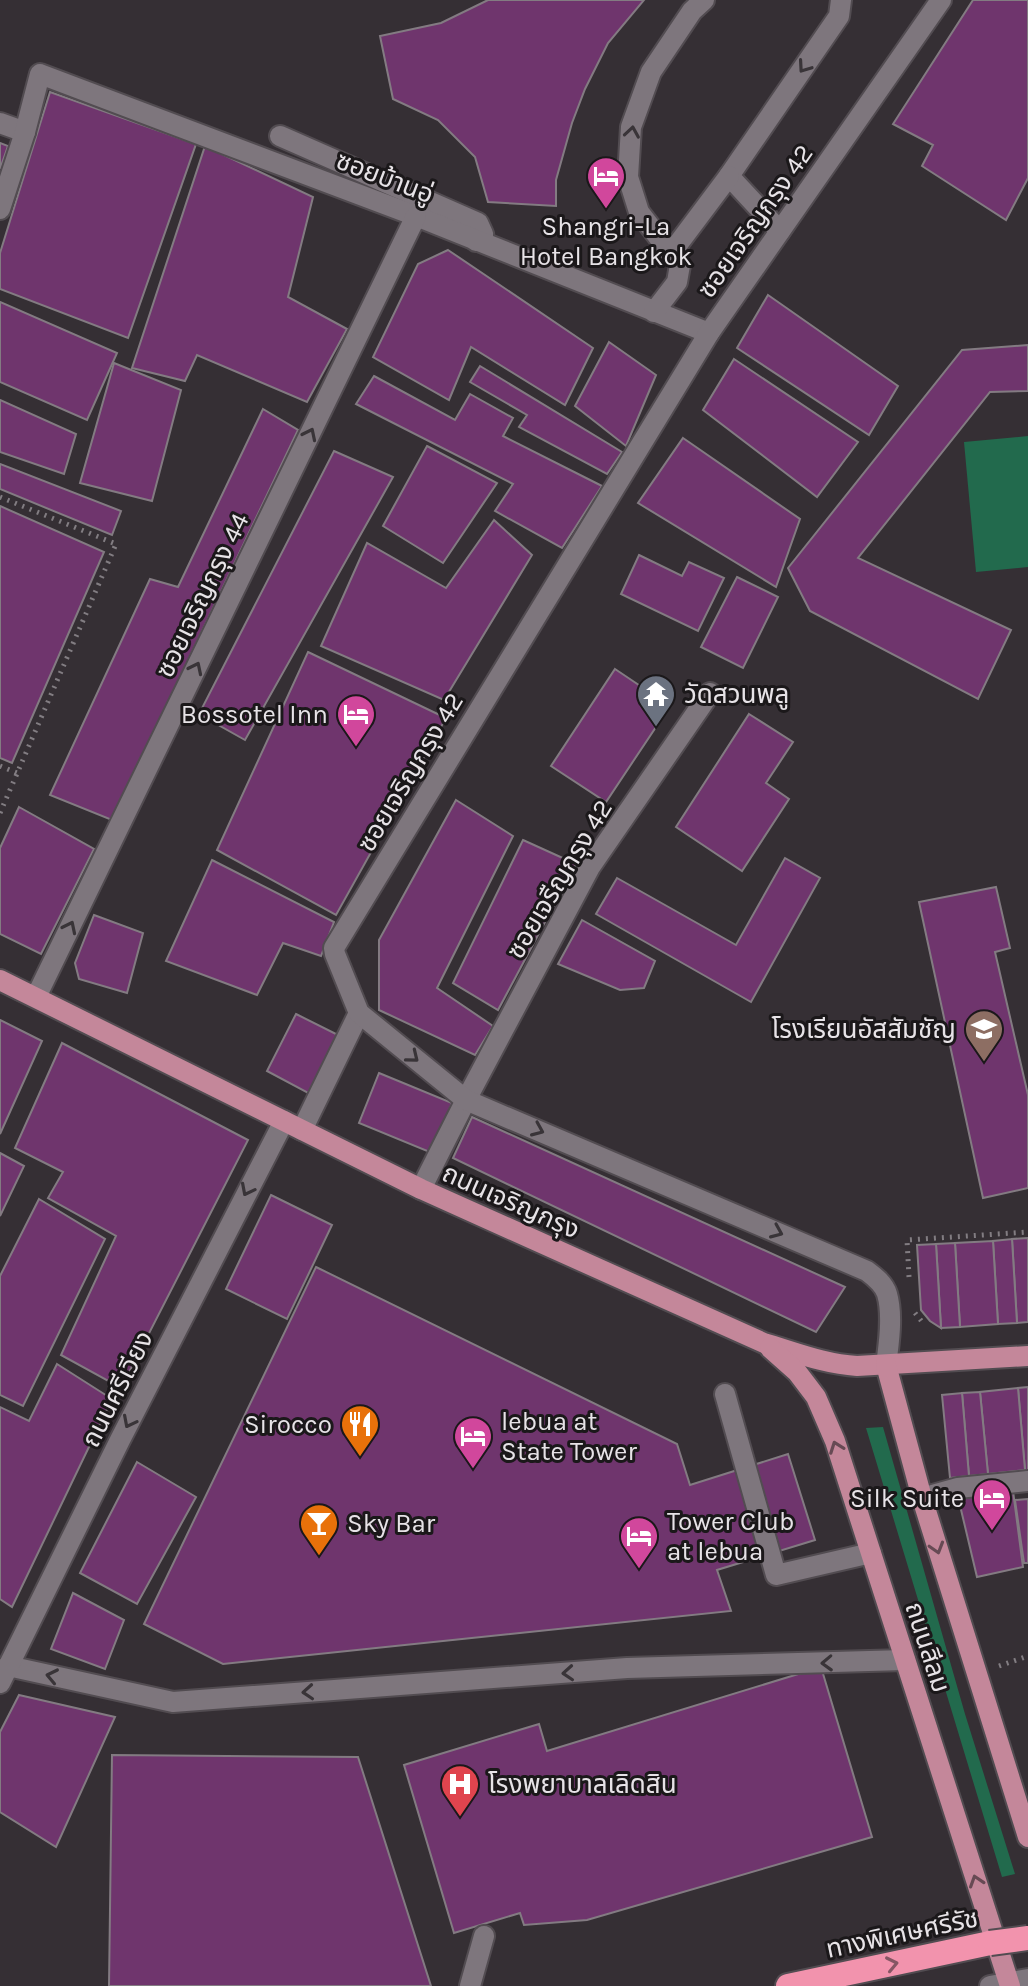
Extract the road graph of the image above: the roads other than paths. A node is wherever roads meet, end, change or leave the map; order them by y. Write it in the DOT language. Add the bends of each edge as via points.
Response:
graph roads {
  1 [pos="704,0"];
  2 [pos="841,0"];
  3 [pos="941,0"];
  4 [pos="0,123"];
  5 [pos="25,132"];
  6 [pos="280,136"];
  7 [pos="729,176"];
  8 [pos="0,209"];
  9 [pos="416,216"];
  10 [pos="780,231"];
  11 [pos="476,241"];
  12 [pos="672,252"];
  13 [pos="654,312"];
  14 [pos="709,333"];
  15 [pos="710,693"];
  16 [pos="0,980"];
  17 [pos="36,997"];
  18 [pos="359,1013"];
  19 [pos="466,1100"];
  20 [pos="293,1126"];
  21 [pos="421,1189"];
  22 [pos="764,1343"];
  23 [pos="1028,1356"];
  24 [pos="838,1365"];
  25 [pos="886,1365"];
  26 [pos="725,1394"];
  27 [pos="816,1397"];
  28 [pos="1028,1481"];
  29 [pos="922,1498"];
  30 [pos="871,1553"];
  31 [pos="905,1660"];
  32 [pos="4,1674"];
  33 [pos="1028,1837"];
  34 [pos="484,1936"];
  35 [pos="1028,1938"];
  36 [pos="1009,1983"];
  37 [pos="470,1986"];
  38 [pos="788,1986"];
  12 -- 1 [label="street, one-way" via="639,212 628,177 631,127 651,72"];
  2 -- 7 [label="street, one-way" via="839,16"];
  3 -- 10 [label="street, ซอยเจริญกรุง 42"];
  4 -- 5 [label="street"];
  5 -- 8 [label="street"];
  5 -- 9 [label="street, ซอยบ้านอู่" via="40,74"];
  6 -- 11 [label="street" via="478,223 483,234"];
  7 -- 10 [label="street"];
  7 -- 12 [label="street"];
  9 -- 11 [label="street, ซอยบ้านอู่"];
  17 -- 9 [label="street, ซอยเจริญกรุง 44, one-way"];
  10 -- 14 [label="street, ซอยเจริญกรุง 42"];
  11 -- 13 [label="street, ซอยบ้านอู่"];
  12 -- 13 [label="street" via="680,265 677,282"];
  13 -- 14 [label="street, ซอยบ้านอู่"];
  14 -- 18 [label="street, ซอยเจริญกรุง 42" via="337,942 335,954"];
  15 -- 19 [label="street, ซอยเจรืญกรุง 42" via="590,867"];
  16 -- 17 [label="main road, ถนนเจริญกรุง"];
  17 -- 20 [label="main road, ถนนเจริญกรุง"];
  18 -- 19 [label="street, ซอยเจริญกรุง 42, one-way"];
  18 -- 20 [label="street, ถนนศรีเวียง"];
  19 -- 21 [label="street, ซอยเจรืญกรุง 42"];
  19 -- 25 [label="street, ซอยเจริญกรุง 42, one-way" via="867,1271 887,1293"];
  20 -- 21 [label="main road, ถนนเจริญกรุง"];
  20 -- 32 [label="street, ถนนศรีเวียง, one-way" via="120,1440"];
  21 -- 22 [label="main road, ถนนเจริญกรุง"];
  22 -- 24 [label="main road, ถนนเจริญกรุง"];
  22 -- 27 [label="main road, ถนนสีลม"];
  23 -- 25 [label="main road, ถนนเจริญกรุง"];
  24 -- 25 [label="main road, ถนนเจริญกรุง"];
  24 -- 27 [label="main road" via="819,1382"];
  25 -- 29 [label="main road, ถนนสีลม"];
  26 -- 30 [label="street" via="776,1575"];
  30 -- 27 [label="main road, ถนนสีลม, one-way"];
  28 -- 29 [label="street" via="958,1488"];
  29 -- 33 [label="main road, ถนนสีลม, one-way"];
  30 -- 31 [label="main road, ถนนสีลม"];
  31 -- 32 [label="street, one-way" via="627,1668 173,1702"];
  36 -- 31 [label="main road, ถนนสีลม, one-way"];
  34 -- 37 [label="street"];
  38 -- 35 [label="highway, ทางพิเศษศรีรัช, one-way, bridge"];
}
